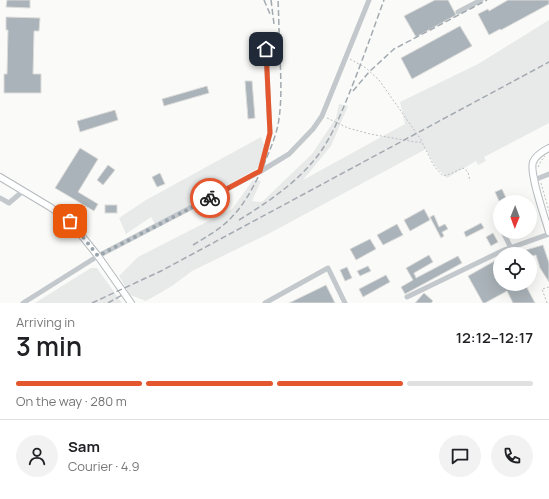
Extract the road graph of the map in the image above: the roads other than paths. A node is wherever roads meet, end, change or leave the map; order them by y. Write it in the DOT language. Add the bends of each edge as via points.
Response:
graph roads {
  1 [pos="369,0"];
  2 [pos="481,0"];
  3 [pos="458,12"];
  4 [pos="265,36"];
  5 [pos="549,148"];
  6 [pos="260,171"];
  7 [pos="549,174"];
  8 [pos="0,177"];
  9 [pos="534,180"];
  10 [pos="23,191"];
  11 [pos="0,198"];
  12 [pos="549,233"];
  13 [pos="514,247"];
  14 [pos="98,256"];
  15 [pos="493,256"];
  16 [pos="407,296"];
  17 [pos="23,303"];
  18 [pos="131,303"];
  19 [pos="265,303"];
  20 [pos="345,303"];
  1 -- 6 [label="lane" via="322,116 289,154"];
  2 -- 3 [label="lane"];
  4 -- 6 [label="lane" via="270,133"];
  5 -- 9 [label="main road" via="538,154 533,161"];
  6 -- 14 [label="lane"];
  7 -- 9 [label="lane"];
  8 -- 10 [label="main road"];
  9 -- 12 [label="main road"];
  10 -- 11 [label="lane" via="8,203"];
  10 -- 14 [label="main road" via="70,221"];
  12 -- 13 [label="lane"];
  14 -- 17 [label="lane"];
  14 -- 18 [label="main road"];
  15 -- 16 [label="lane"];
  19 -- 20 [label="lane" via="328,268"];
}
